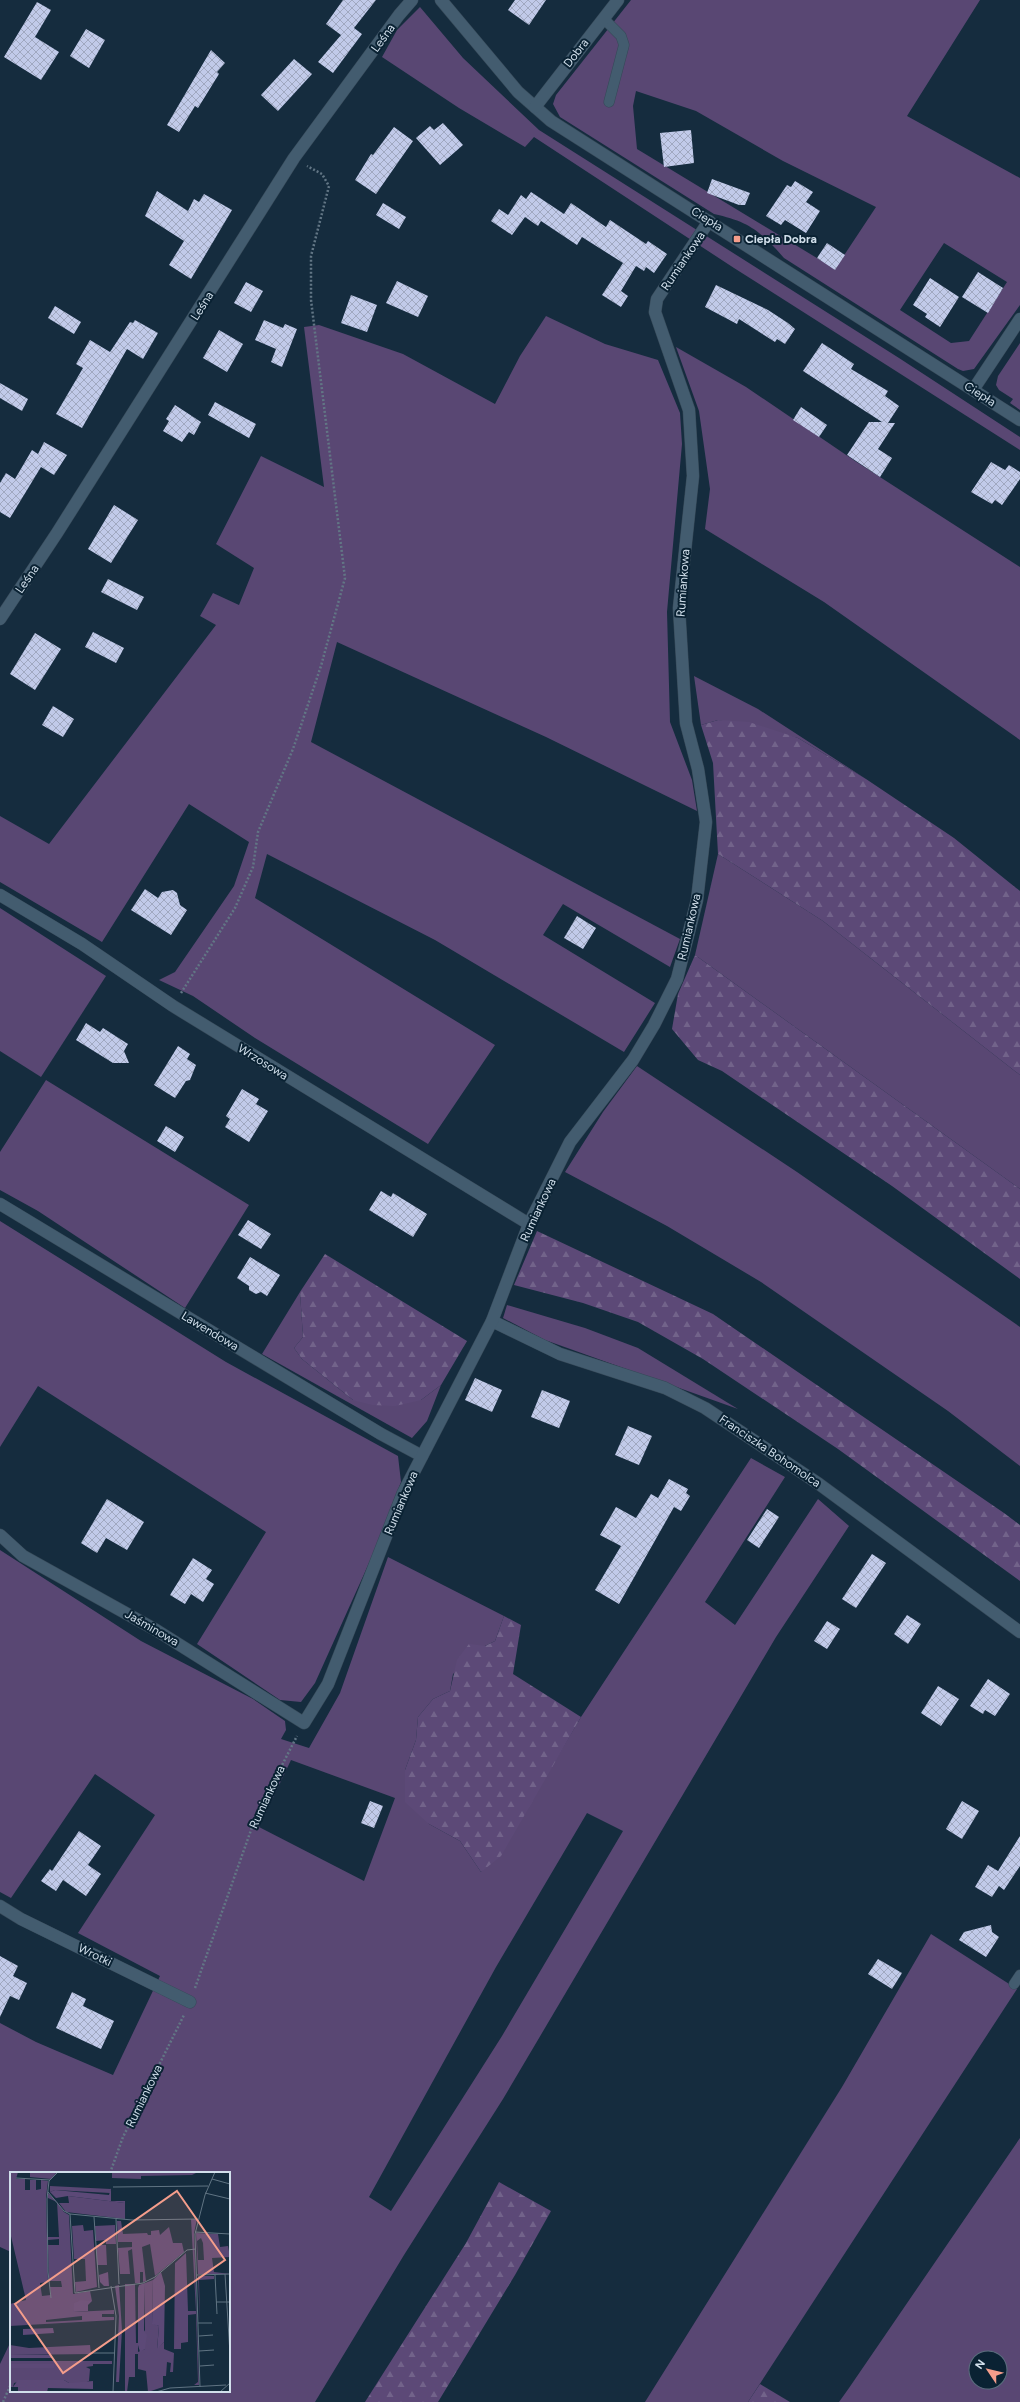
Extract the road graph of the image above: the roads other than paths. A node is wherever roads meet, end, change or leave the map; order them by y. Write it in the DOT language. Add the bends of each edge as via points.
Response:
graph roads {
  1 [pos="412,0"];
  2 [pos="440,0"];
  3 [pos="618,0"];
  4 [pos="604,19"];
  5 [pos="609,102"];
  6 [pos="534,107"];
  7 [pos="709,221"];
  8 [pos="1020,319"];
  9 [pos="973,390"];
  10 [pos="1020,420"];
  11 [pos="0,619"];
  12 [pos="0,894"];
  13 [pos="0,1204"];
  14 [pos="530,1224"];
  15 [pos="492,1321"];
  16 [pos="422,1456"];
  17 [pos="0,1535"];
  18 [pos="1020,1632"];
  19 [pos="304,1723"];
  20 [pos="0,1906"];
  21 [pos="1020,1975"];
  22 [pos="1014,1984"];
  23 [pos="190,2002"];
  1 -- 11 [label="street, Leśna" via="294,158"];
  2 -- 6 [label="street, Ciepła" via="508,81"];
  3 -- 4 [label="street, Dobra"];
  4 -- 5 [label="lane" via="621,36 624,45"];
  4 -- 6 [label="street, Dobra"];
  6 -- 7 [label="street, Ciepła"];
  7 -- 9 [label="street, Ciepła"];
  7 -- 14 [label="street, Rumiankowa" via="657,299 655,312 689,410 693,476 679,608 686,723 698,769 706,822 697,900 677,979 654,1025 633,1060 570,1142"];
  8 -- 9 [label="street"];
  9 -- 10 [label="street, Ciepła"];
  12 -- 14 [label="street, Wrzosowa" via="82,944 173,1006"];
  13 -- 16 [label="street, Lawendowa" via="374,1430"];
  14 -- 15 [label="street, Rumiankowa"];
  15 -- 16 [label="street, Rumiankowa"];
  15 -- 18 [label="street, Franciszka Bohomolca" via="560,1354 665,1388 705,1408 819,1484"];
  16 -- 19 [label="street, Rumiankowa" via="403,1493 328,1684"];
  17 -- 19 [label="street, Jaśminowa" via="23,1556 156,1630"];
  20 -- 23 [label="street, Wrotki" via="21,1919"];
  21 -- 22 [label="lane"];
}
